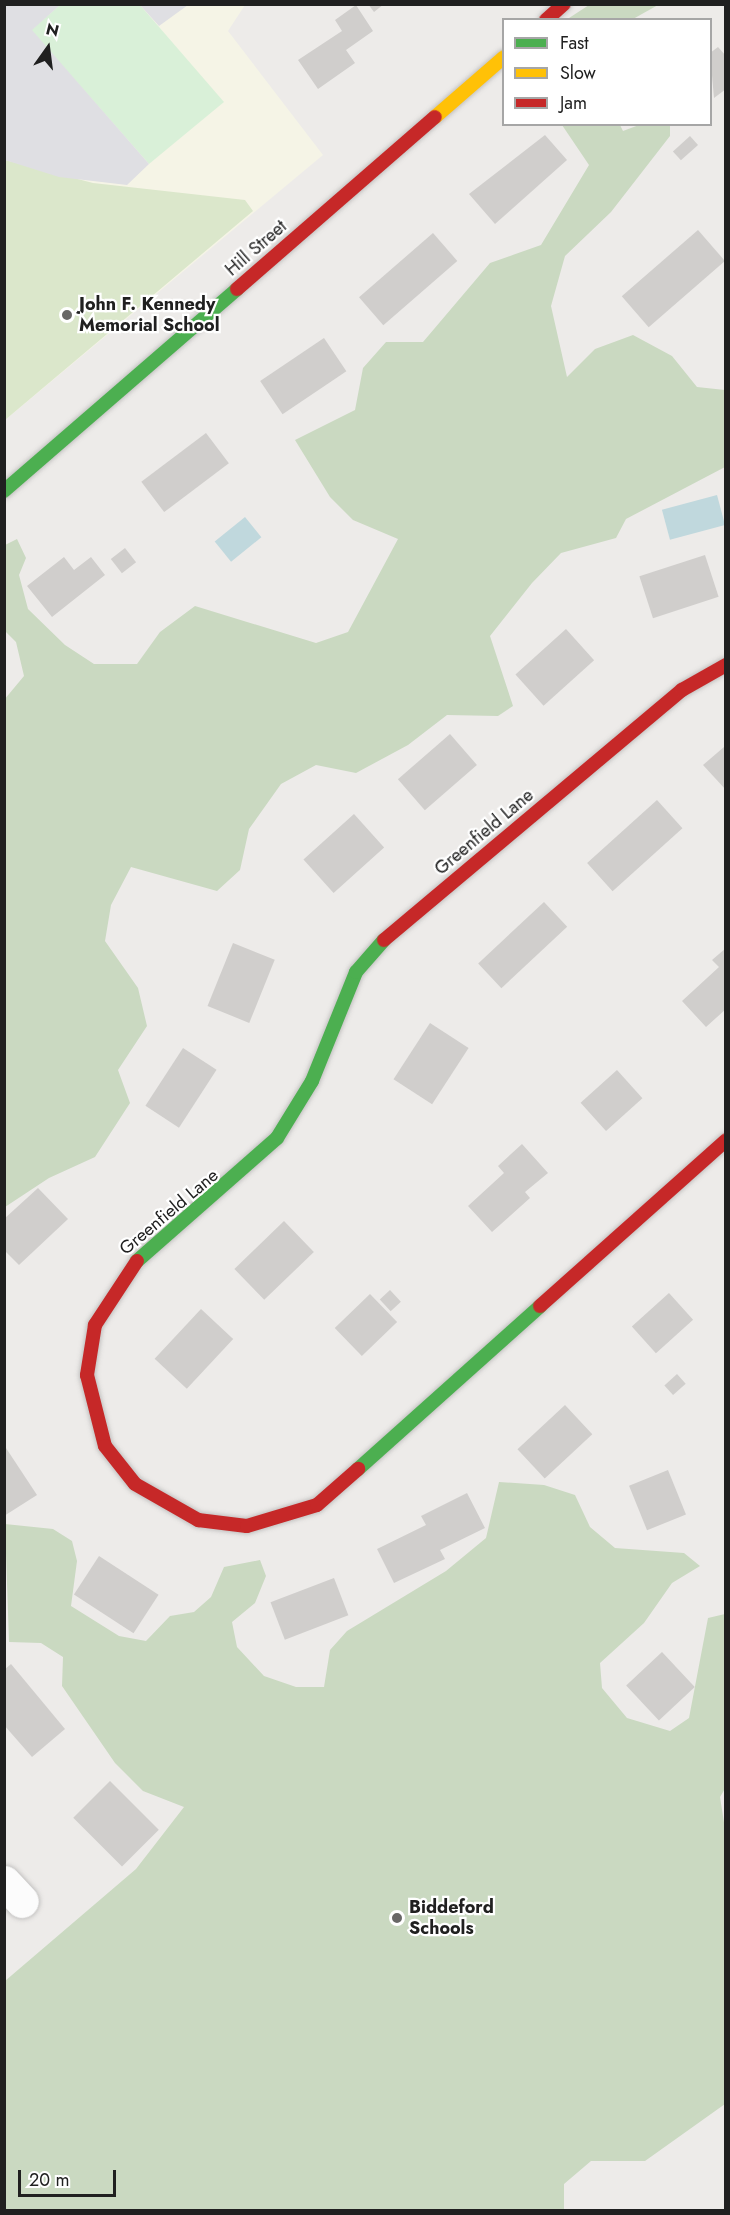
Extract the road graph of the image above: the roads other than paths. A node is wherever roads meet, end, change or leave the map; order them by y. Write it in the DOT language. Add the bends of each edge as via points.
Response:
graph roads {
  1 [pos="564,4"];
  2 [pos="548,18"];
  3 [pos="502,59"];
  4 [pos="4,491"];
  5 [pos="726,665"];
  6 [pos="726,1140"];
  1 -- 2 [label="street"];
  3 -- 4 [label="street, Hill Street"];
  5 -- 6 [label="street, Greenfield Lane" via="676,695 388,936 356,972 305,1096 277,1138 137,1261 106,1301 93,1333 87,1375 105,1446 135,1484 198,1520 247,1526 317,1505"];
}
